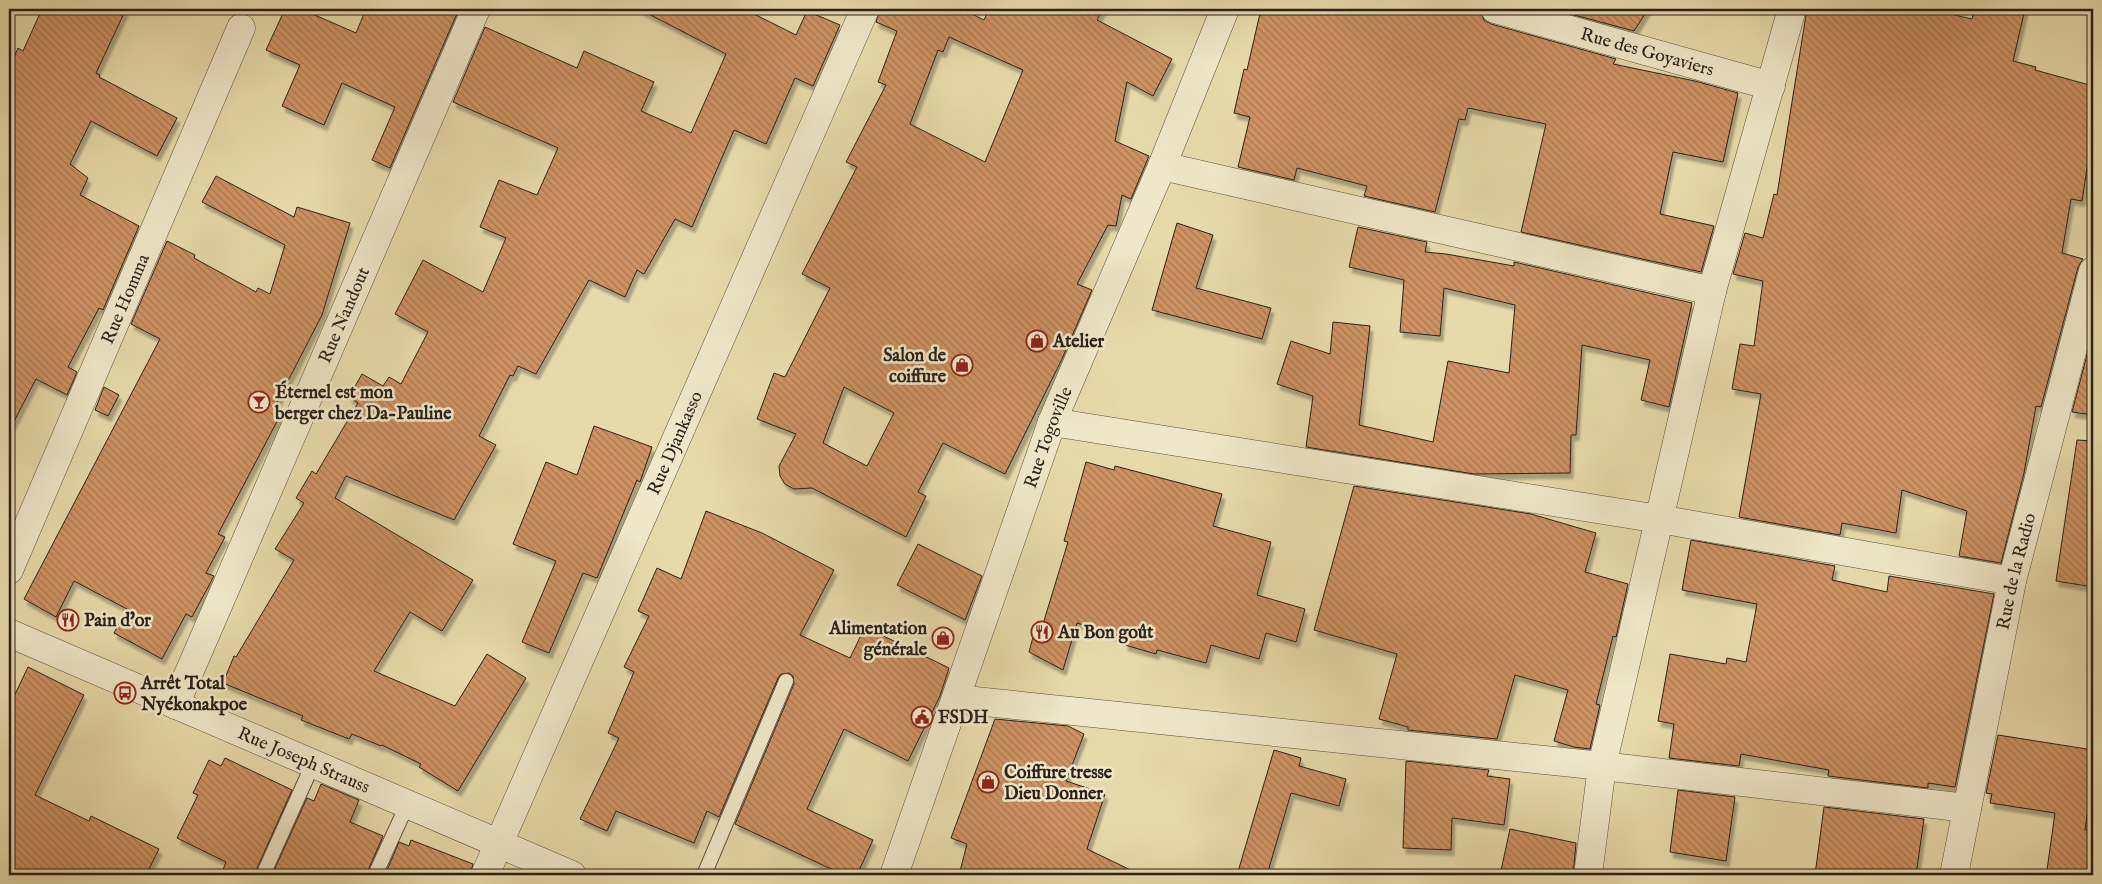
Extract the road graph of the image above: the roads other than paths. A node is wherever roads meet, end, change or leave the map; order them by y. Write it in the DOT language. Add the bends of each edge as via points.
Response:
graph roads {
  1 [pos="476,9"];
  2 [pos="865,9"];
  3 [pos="1225,9"];
  4 [pos="1495,9"];
  5 [pos="1792,9"];
  6 [pos="240,28"];
  7 [pos="1771,86"];
  8 [pos="1162,166"];
  9 [pos="2093,271"];
  10 [pos="1712,291"];
  11 [pos="2089,308"];
  12 [pos="1052,422"];
  13 [pos="1659,519"];
  14 [pos="9,570"];
  15 [pos="2012,581"];
  16 [pos="9,633"];
  17 [pos="786,681"];
  18 [pos="956,699"];
  19 [pos="175,704"];
  20 [pos="313,764"];
  21 [pos="1602,766"];
  22 [pos="407,805"];
  23 [pos="1968,808"];
  24 [pos="499,844"];
  25 [pos="263,875"];
  26 [pos="375,875"];
  27 [pos="485,875"];
  28 [pos="572,875"];
  29 [pos="704,875"];
  30 [pos="894,875"];
  31 [pos="1588,875"];
  32 [pos="1954,875"];
  1 -- 19 [label="street, Rue Nandout"];
  2 -- 24 [label="street, Rue Djankasso"];
  3 -- 8 [label="street, Rue Togoville"];
  4 -- 7 [label="street, Rue des Goyaviers"];
  5 -- 7 [label="street"];
  6 -- 14 [label="street, Rue Homma"];
  7 -- 10 [label="street"];
  8 -- 10 [label="street"];
  8 -- 12 [label="street, Rue Togoville"];
  9 -- 11 [label="street, Rue de la Radio"];
  10 -- 13 [label="street"];
  11 -- 15 [label="street, Rue de la Radio"];
  12 -- 13 [label="street"];
  12 -- 18 [label="street, Rue Togoville"];
  13 -- 15 [label="street"];
  13 -- 21 [label="street"];
  15 -- 23 [label="street, Rue de la Radio"];
  16 -- 19 [label="street, Rue Joseph Strauss"];
  17 -- 29 [label="lane"];
  18 -- 21 [label="street"];
  18 -- 30 [label="street, Rue Togoville"];
  19 -- 20 [label="street, Rue Joseph Strauss"];
  20 -- 22 [label="street, Rue Joseph Strauss"];
  20 -- 25 [label="lane"];
  21 -- 23 [label="street"];
  21 -- 31 [label="street"];
  22 -- 24 [label="street, Rue Joseph Strauss"];
  22 -- 26 [label="lane"];
  23 -- 32 [label="street, Rue de la Radio"];
  24 -- 27 [label="street, Rue Djankasso"];
  24 -- 28 [label="street, Rue Joseph Strauss"];
}
